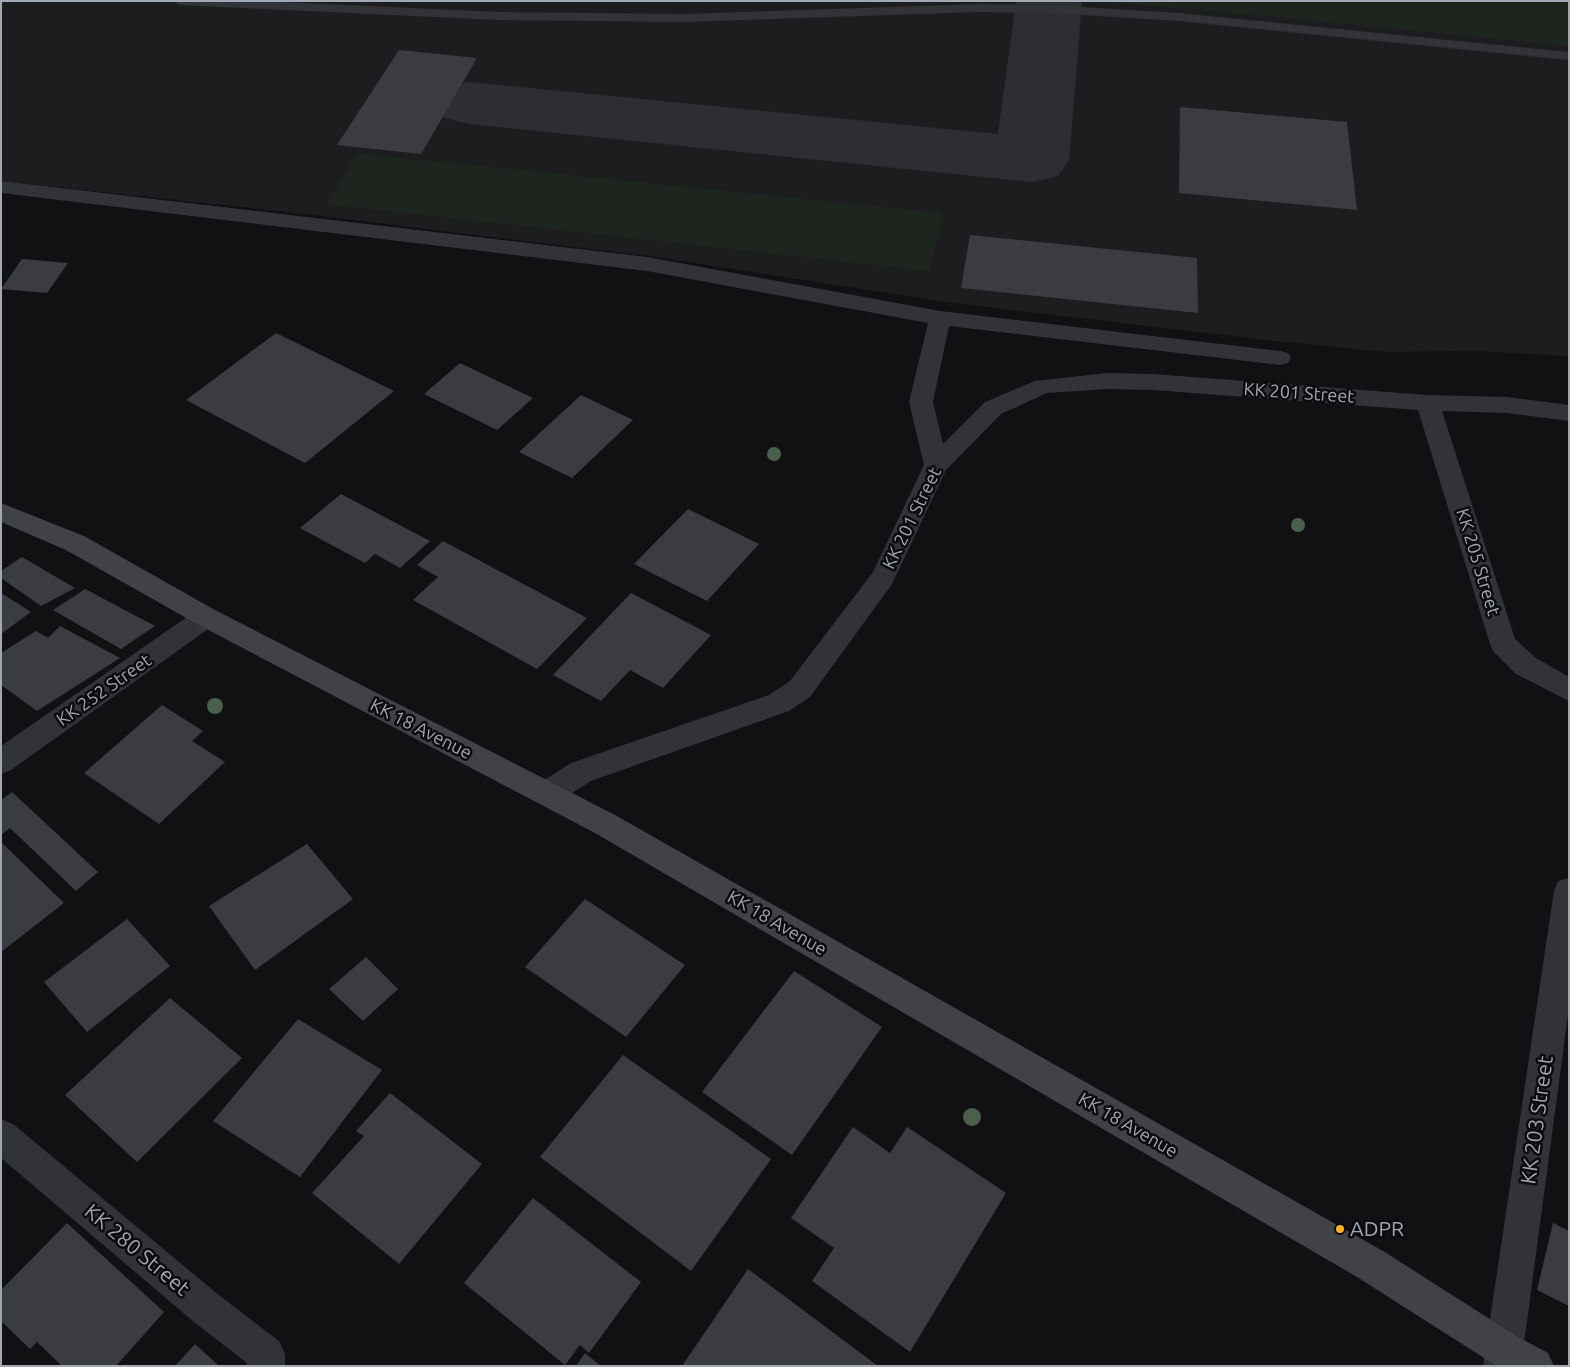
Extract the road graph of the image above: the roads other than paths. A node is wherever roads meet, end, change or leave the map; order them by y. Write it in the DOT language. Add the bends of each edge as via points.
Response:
graph roads {
  1 [pos="180,1"];
  2 [pos="1569,56"];
  3 [pos="1,187"];
  4 [pos="940,318"];
  5 [pos="1280,358"];
  6 [pos="1427,403"];
  7 [pos="1569,413"];
  8 [pos="936,465"];
  9 [pos="1,512"];
  10 [pos="206,617"];
  11 [pos="1569,690"];
  12 [pos="1,762"];
  13 [pos="548,793"];
  14 [pos="1569,891"];
  15 [pos="1,1136"];
  16 [pos="1514,1361"];
  17 [pos="266,1366"];
  1 -- 2 [label="lane" via="519,17 684,18 979,8 1048,9 1178,17"];
  3 -- 4 [label="street" via="647,264"];
  4 -- 5 [label="street"];
  4 -- 8 [label="street" via="921,402"];
  6 -- 7 [label="street, KK 201 Street" via="1507,405"];
  6 -- 8 [label="street, KK 201 Street" via="1153,382 1107,381 1043,386 993,408"];
  6 -- 11 [label="street, KK 205 Street" via="1502,644 1526,666"];
  8 -- 13 [label="street, KK 201 Street" via="883,578 800,689 779,703 581,772"];
  9 -- 10 [label="main road, KK 18 Avenue" via="75,543"];
  10 -- 12 [label="street, KK 252 Street"];
  10 -- 13 [label="main road, KK 18 Avenue"];
  13 -- 16 [label="main road, KK 18 Avenue" via="1370,1264"];
  14 -- 16 [label="street, KK 203 Street"];
  15 -- 17 [label="street, KK 280 Street" via="207,1309 266,1354"];
}
